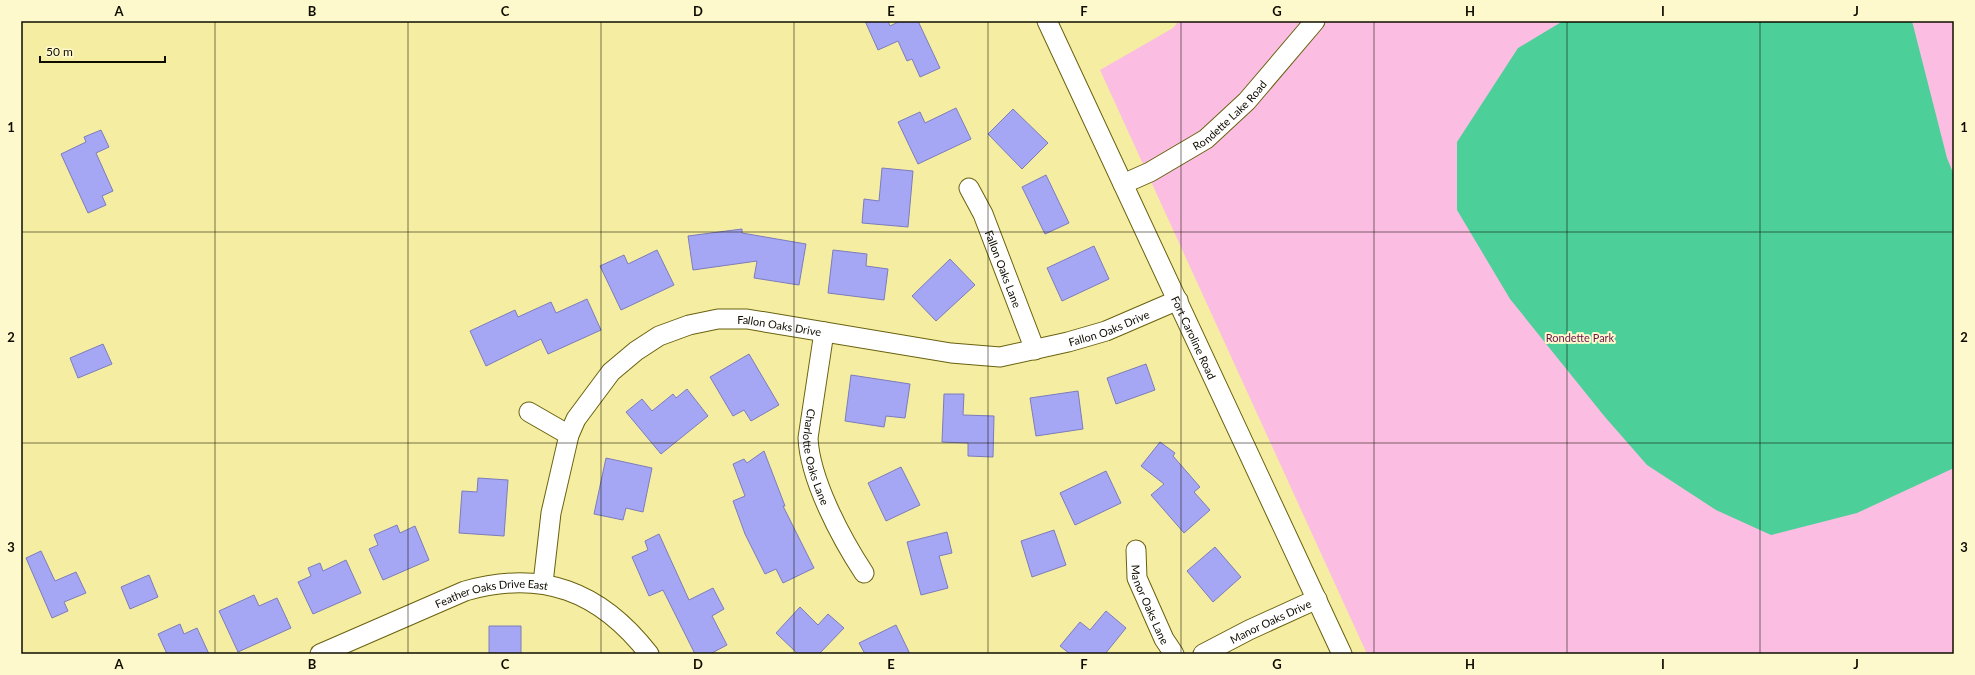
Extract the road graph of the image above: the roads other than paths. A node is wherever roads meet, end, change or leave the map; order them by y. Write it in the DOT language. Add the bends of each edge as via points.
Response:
graph roads {
  1 [pos="1048,21"];
  2 [pos="1315,21"];
  3 [pos="1123,184"];
  4 [pos="969,188"];
  5 [pos="1178,300"];
  6 [pos="824,332"];
  7 [pos="1035,350"];
  8 [pos="529,412"];
  9 [pos="569,435"];
  10 [pos="1136,550"];
  11 [pos="864,573"];
  12 [pos="543,583"];
  13 [pos="1317,599"];
  14 [pos="320,654"];
  15 [pos="649,654"];
  16 [pos="1174,654"];
  17 [pos="1204,654"];
  18 [pos="1342,654"];
  1 -- 3 [label="street, Fort Caroline Road"];
  2 -- 3 [label="street, Rondette Lake Road" via="1247,100 1206,139 1150,172"];
  3 -- 5 [label="street, Fort Caroline Road"];
  4 -- 7 [label="street, Fallon Oaks Lane" via="982,214"];
  5 -- 7 [label="street, Fallon Oaks Drive" via="1106,331"];
  5 -- 13 [label="street, Fort Caroline Road"];
  6 -- 7 [label="street, Fallon Oaks Drive" via="974,356 1000,357"];
  6 -- 9 [label="street, Fallon Oaks Drive" via="747,319 718,319 689,325 659,336 611,372 576,419"];
  6 -- 11 [label="street, Charlotte Oaks Lane" via="808,438 809,453 814,473 845,542"];
  8 -- 9 [label="street"];
  9 -- 12 [label="street, Fallon Oaks Drive" via="551,513"];
  10 -- 16 [label="street, Manor Oaks Lane" via="1137,578 1164,639"];
  12 -- 14 [label="street, Feather Oaks Drive East" via="510,582 484,585 465,591"];
  12 -- 15 [label="street, Feather Oaks Drive East" via="589,600 609,612 636,637"];
  13 -- 17 [label="street, Manor Oaks Drive"];
  13 -- 18 [label="street, Fort Caroline Road"];
}
